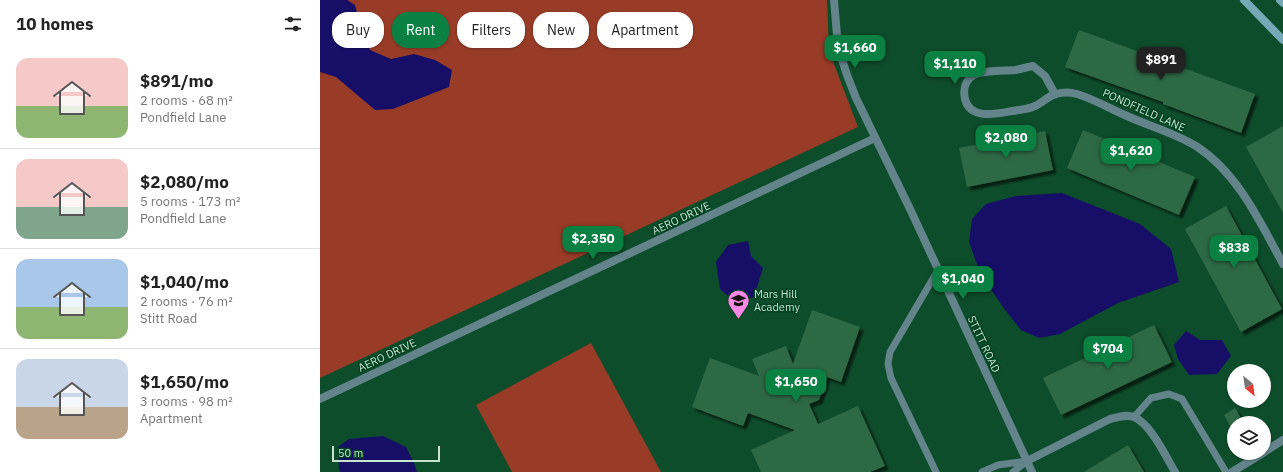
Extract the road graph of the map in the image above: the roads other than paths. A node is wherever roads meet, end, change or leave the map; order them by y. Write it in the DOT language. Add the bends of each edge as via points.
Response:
graph roads {
  1 [pos="834,0"];
  2 [pos="1244,0"];
  3 [pos="1280,0"];
  4 [pos="1283,3"];
  5 [pos="1283,40"];
  6 [pos="1054,94"];
  7 [pos="875,138"];
  8 [pos="1283,264"];
  9 [pos="938,270"];
  10 [pos="320,399"];
  11 [pos="1134,417"];
  12 [pos="1283,440"];
  13 [pos="1271,448"];
  14 [pos="1252,460"];
  15 [pos="1026,461"];
  16 [pos="936,472"];
  17 [pos="982,472"];
  18 [pos="1013,472"];
  19 [pos="1032,472"];
  20 [pos="1175,472"];
  21 [pos="1226,472"];
  22 [pos="1232,472"];
  1 -- 7 [label="street" via="838,47 856,98"];
  2 -- 5 [label="main road"];
  3 -- 4 [label="main road"];
  6 -- 6 [label="street, PONDFIELD LANE" via="1045,76 1033,66 974,75 966,82 963,93 966,103 973,111 983,114 1026,109"];
  6 -- 8 [label="street, PONDFIELD LANE" via="1065,92 1085,96 1176,136 1213,158 1246,200"];
  7 -- 9 [label="street, STITT ROAD"];
  7 -- 10 [label="street, AERO DRIVE"];
  9 -- 15 [label="street, STITT ROAD"];
  9 -- 16 [label="lane" via="890,352 888,364 891,378"];
  11 -- 15 [label="street" via="1121,416 1110,419"];
  11 -- 20 [label="street" via="1148,428"];
  11 -- 21 [label="lane" via="1151,398 1169,394 1182,399"];
  12 -- 13 [label="street"];
  14 -- 22 [label="street"];
  15 -- 17 [label="lane" via="998,465"];
  15 -- 18 [label="lane"];
  15 -- 19 [label="street, STITT ROAD"];
}
